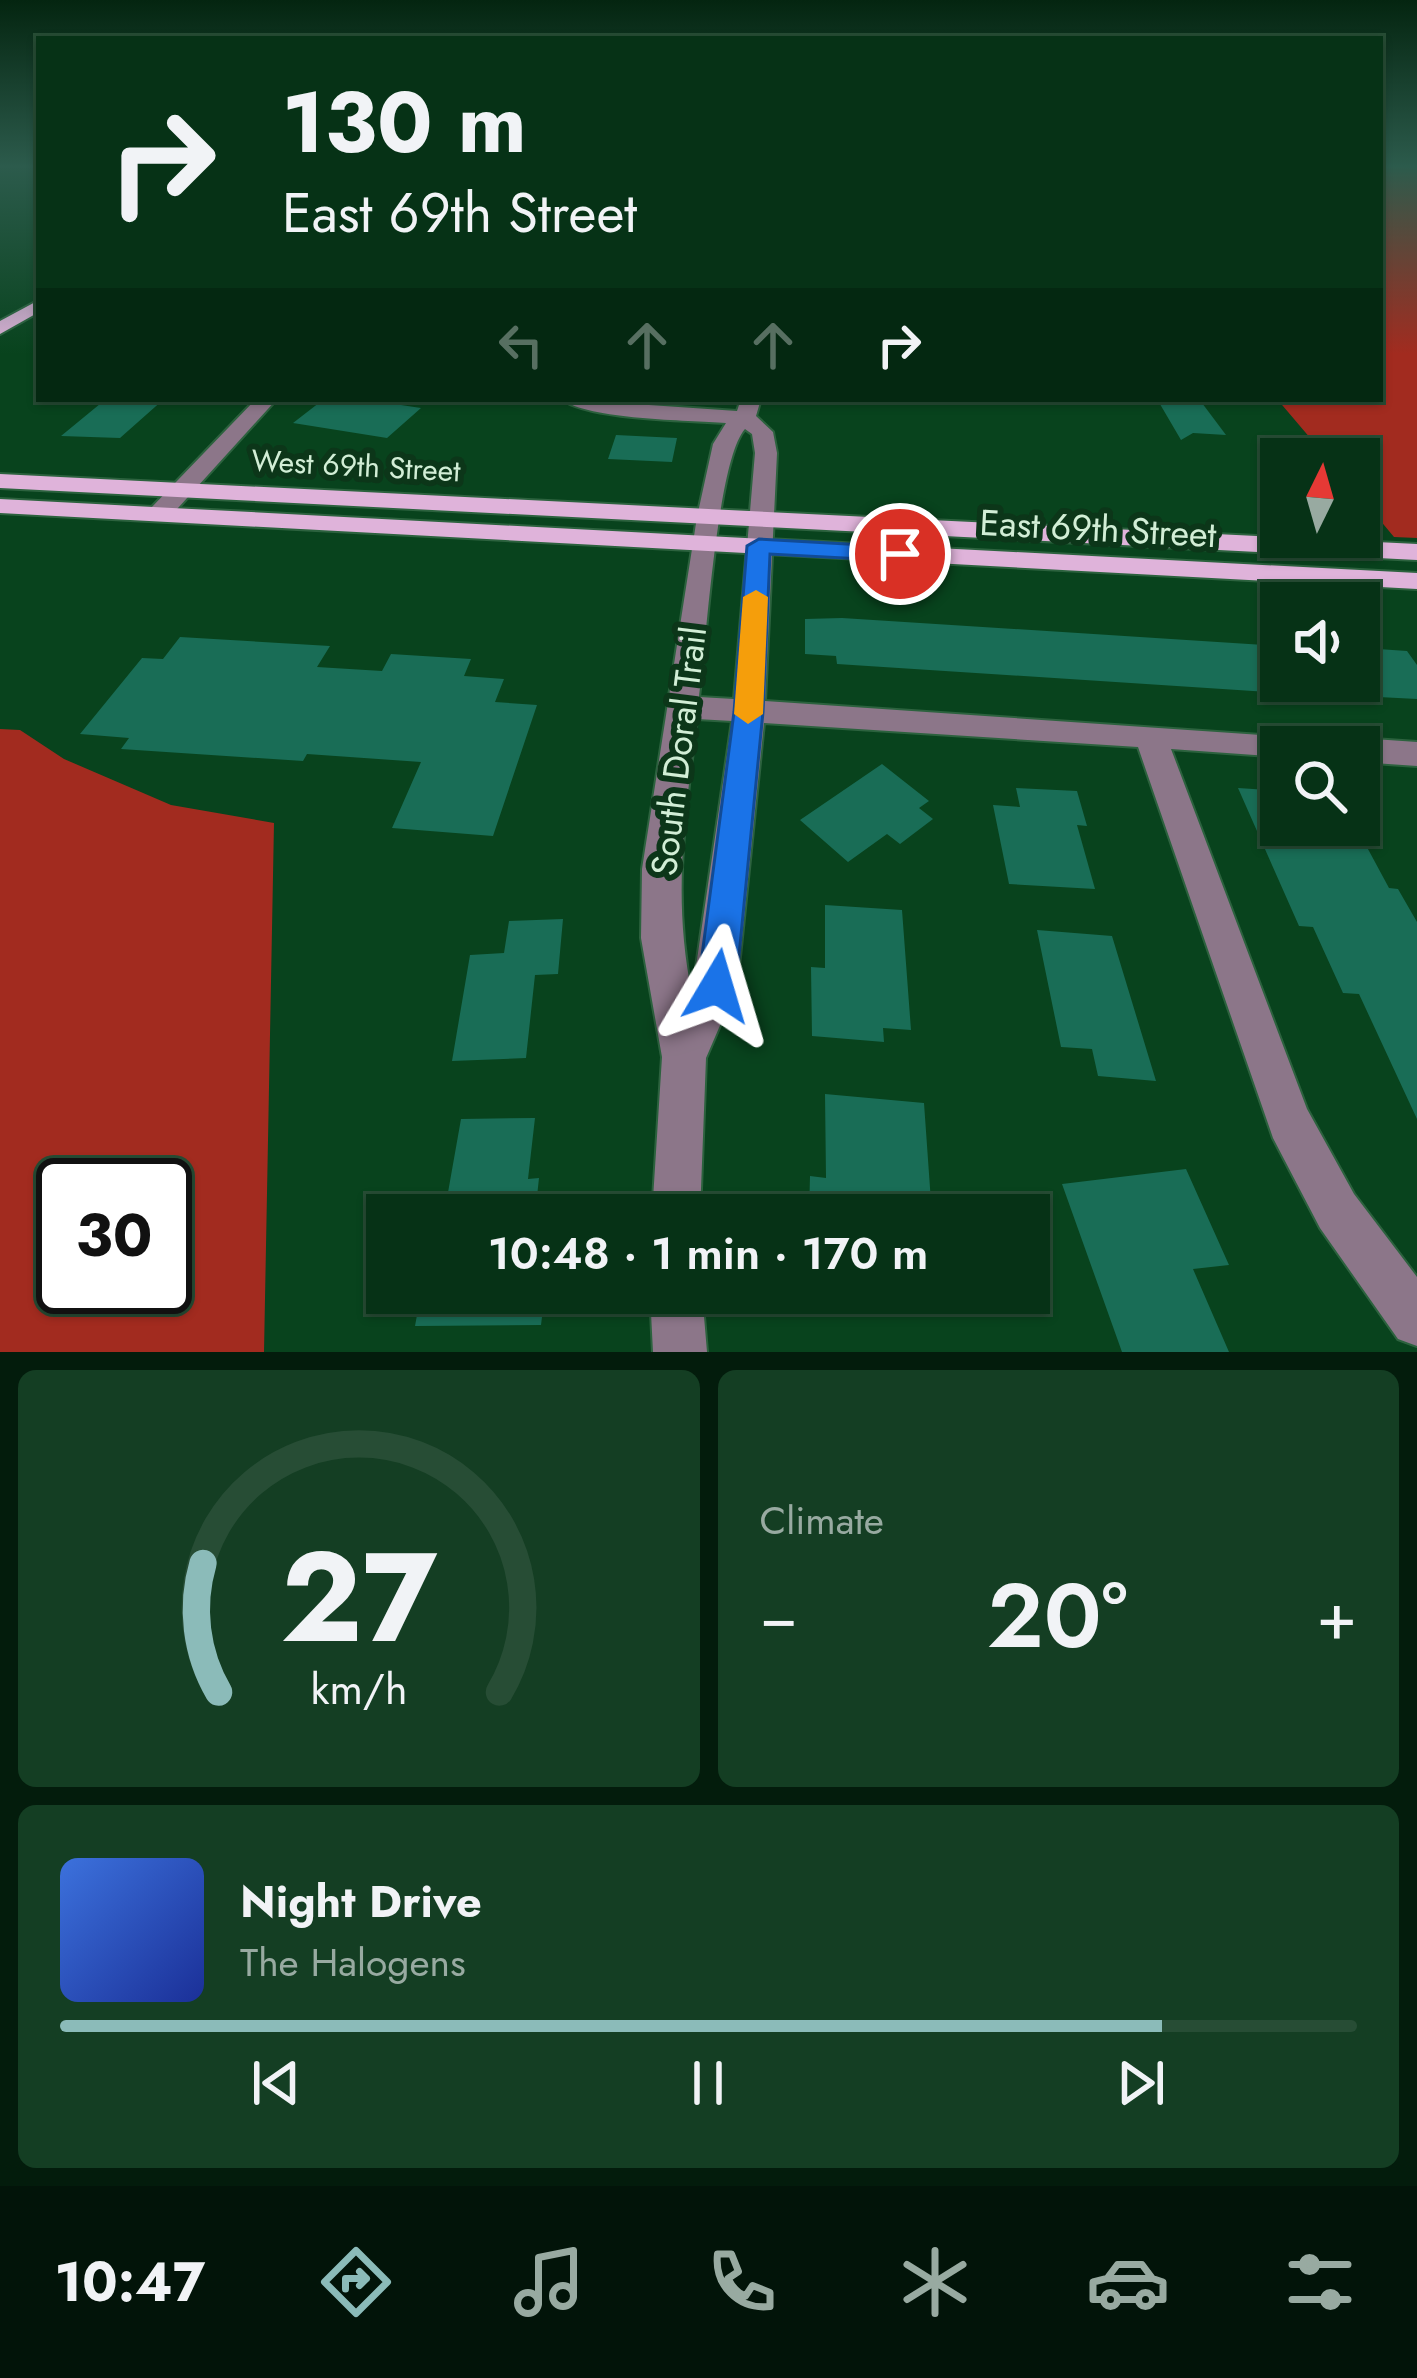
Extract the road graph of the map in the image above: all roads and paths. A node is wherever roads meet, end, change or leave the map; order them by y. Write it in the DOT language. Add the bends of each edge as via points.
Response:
graph roads {
  1 [pos="36,284"];
  2 [pos="0,305"];
  3 [pos="36,306"];
  4 [pos="0,329"];
  5 [pos="264,402"];
  6 [pos="582,402"];
  7 [pos="748,408"];
  8 [pos="0,481"];
  9 [pos="182,490"];
  10 [pos="0,506"];
  11 [pos="159,514"];
  12 [pos="706,530"];
  13 [pos="760,533"];
  14 [pos="1417,552"];
  15 [pos="1417,581"];
  16 [pos="681,707"];
  17 [pos="748,712"];
  18 [pos="1150,736"];
  19 [pos="1260,744"];
  20 [pos="1380,751"];
  21 [pos="1417,754"];
  22 [pos="684,1057"];
  23 [pos="677,1194"];
  24 [pos="677,1314"];
  25 [pos="1417,1320"];
  26 [pos="680,1352"];
  1 -- 2 [label="main road"];
  3 -- 4 [label="main road"];
  5 -- 9 [label="street"];
  6 -- 7 [label="street"];
  7 -- 12 [label="street, South Doral Trail" via="724,444"];
  7 -- 13 [label="street, South Doral Trail" via="762,432"];
  8 -- 9 [label="main road, West 69th Street"];
  9 -- 11 [label="street"];
  9 -- 12 [label="main road, West 69th Street"];
  10 -- 11 [label="main road, West 69th Street"];
  11 -- 12 [label="main road, West 69th Street"];
  12 -- 13 [label="main road, East 69th Street"];
  12 -- 16 [label="street, South Doral Trail"];
  13 -- 14 [label="main road, East 69th Street"];
  13 -- 15 [label="main road, East 69th Street"];
  13 -- 17 [label="street, South Doral Trail"];
  16 -- 17 [label="street"];
  16 -- 22 [label="street, South Doral Trail" via="660,869 661,938"];
  17 -- 18 [label="street"];
  17 -- 22 [label="street, South Doral Trail" via="717,986"];
  18 -- 19 [label="street"];
  18 -- 25 [label="street" via="1289,1122 1337,1211"];
  20 -- 21 [label="street"];
  22 -- 23 [label="street, South Doral Trail"];
  24 -- 26 [label="street"];
}
